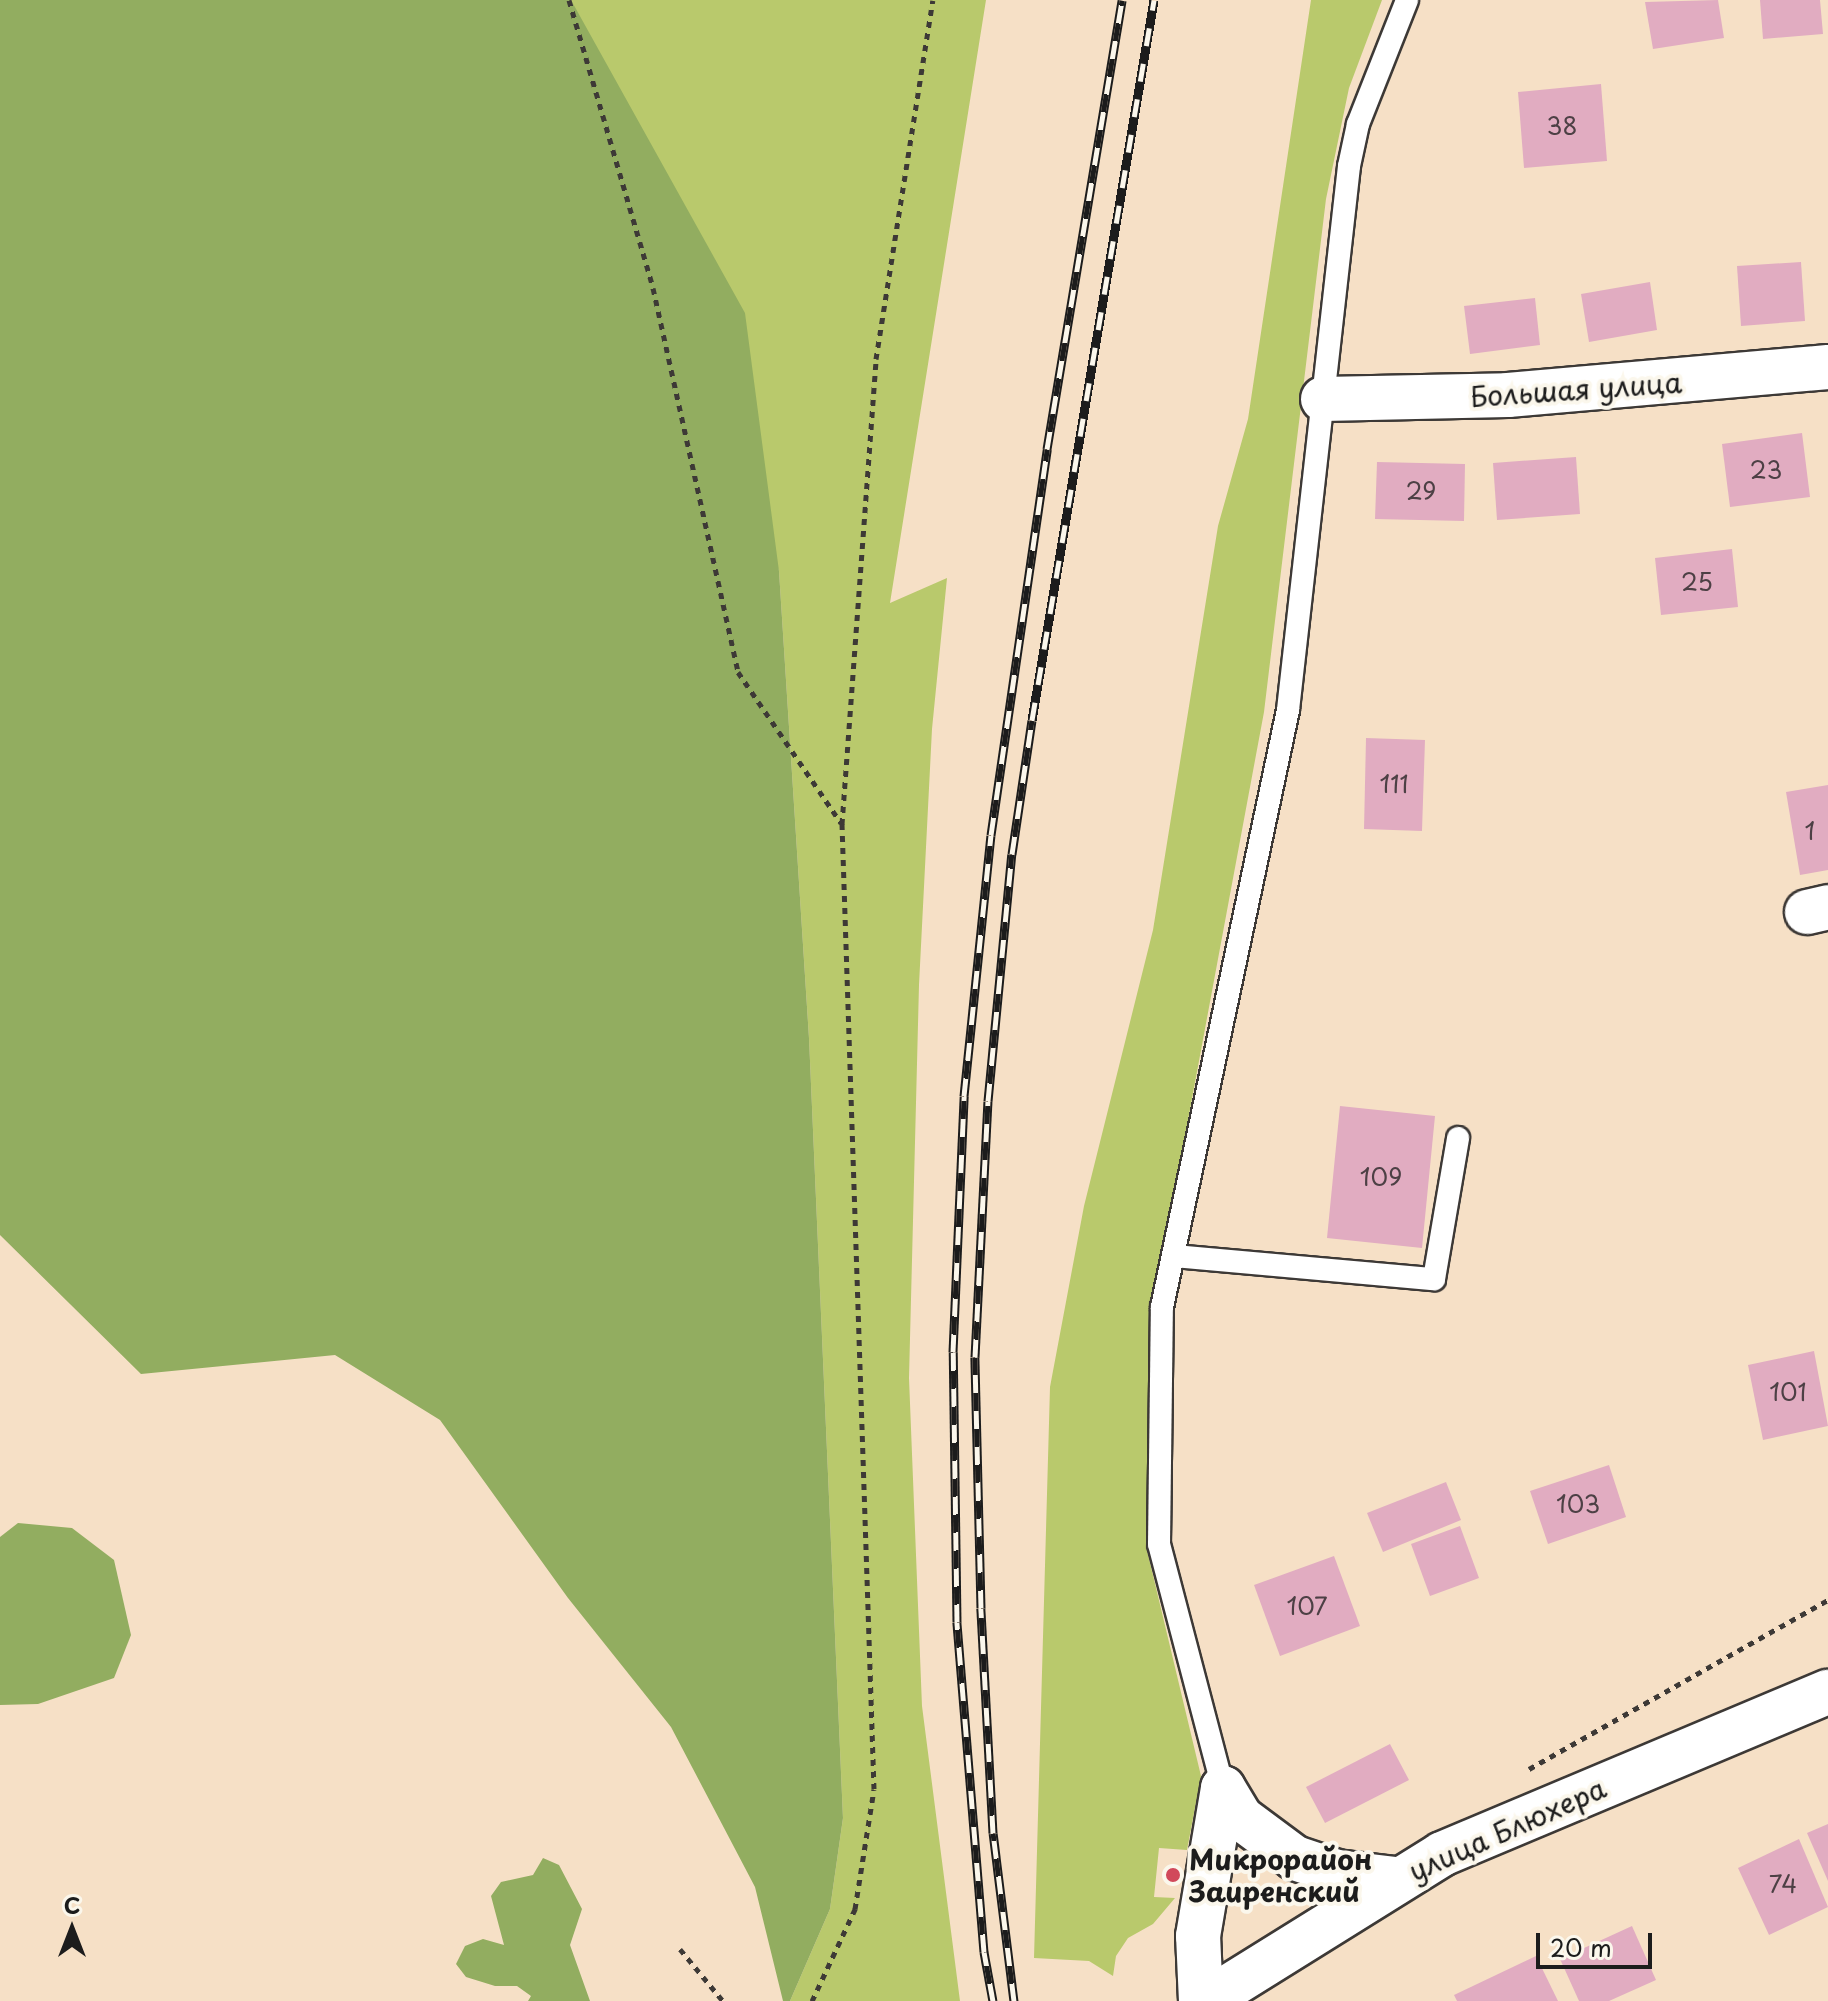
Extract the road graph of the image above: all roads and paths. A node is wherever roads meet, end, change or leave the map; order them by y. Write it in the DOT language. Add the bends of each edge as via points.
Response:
graph roads {
  1 [pos="569,0"];
  2 [pos="933,0"];
  3 [pos="1407,0"];
  4 [pos="1828,367"];
  5 [pos="1323,399"];
  6 [pos="842,824"];
  7 [pos="1458,1138"];
  8 [pos="1174,1256"];
  9 [pos="1828,1600"];
  10 [pos="1828,1692"];
  11 [pos="1524,1772"];
  12 [pos="1223,1788"];
  13 [pos="1396,1879"];
  14 [pos="680,1949"];
  15 [pos="723,2001"];
  16 [pos="812,2001"];
  17 [pos="1203,2001"];
  1 -- 6 [label="path" via="653,288 738,672"];
  2 -- 6 [label="path" via="876,359"];
  3 -- 5 [label="lane" via="1358,124 1349,166"];
  4 -- 5 [label="street, Большая улица" via="1508,395"];
  5 -- 8 [label="lane" via="1288,710"];
  6 -- 16 [label="path" via="874,1789 855,1909"];
  7 -- 8 [label="lane" via="1434,1279"];
  8 -- 12 [label="lane" via="1162,1307 1159,1544"];
  9 -- 11 [label="path"];
  10 -- 13 [label="street, улица Блюхера" via="1494,1830"];
  12 -- 13 [label="street" via="1241,1818 1295,1858 1337,1872"];
  12 -- 17 [label="street" via="1198,1936"];
  13 -- 17 [label="street, улица Блюхера"];
  14 -- 15 [label="path"];
}
